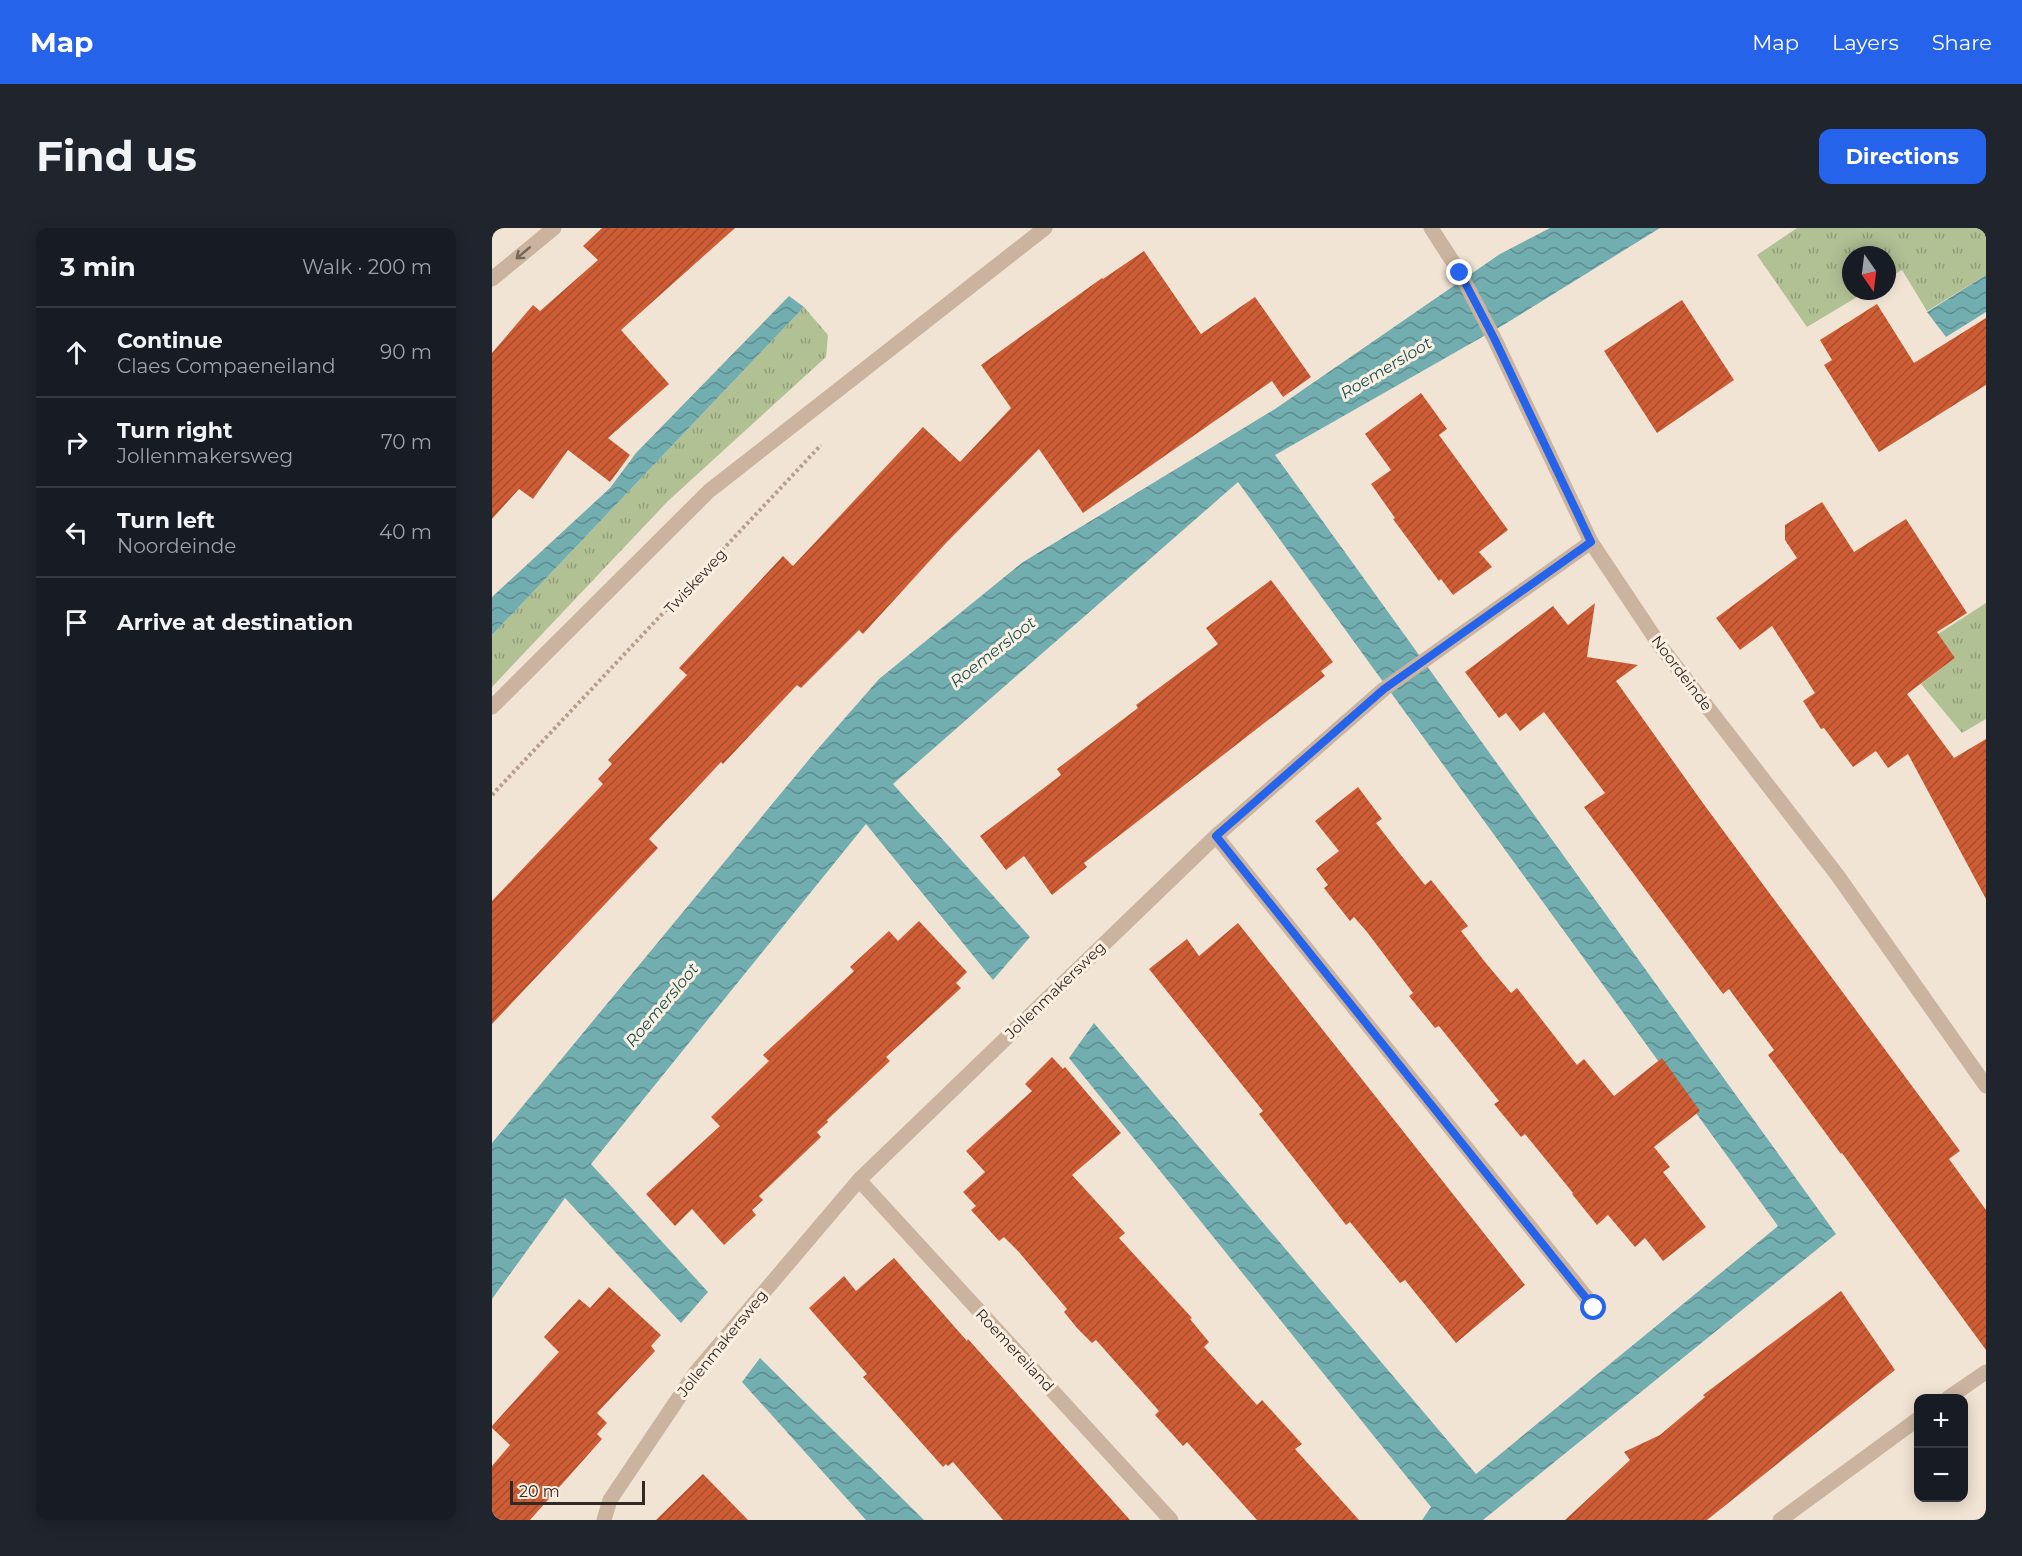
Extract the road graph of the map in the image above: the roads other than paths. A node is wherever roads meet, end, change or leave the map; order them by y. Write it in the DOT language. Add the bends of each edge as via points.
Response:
graph roads {
  1 [pos="554,228"];
  2 [pos="1045,228"];
  3 [pos="1431,228"];
  4 [pos="492,279"];
  5 [pos="1591,542"];
  6 [pos="492,707"];
  7 [pos="1216,836"];
  8 [pos="1986,1086"];
  9 [pos="859,1180"];
  10 [pos="1594,1308"];
  11 [pos="1986,1372"];
  12 [pos="1954,1394"];
  13 [pos="1914,1422"];
  14 [pos="604,1520"];
  15 [pos="1171,1520"];
  16 [pos="1780,1520"];
  1 -- 4 [label="street, one-way"];
  2 -- 6 [label="street" via="709,491"];
  3 -- 5 [label="street, Noordeinde" via="1494,338"];
  5 -- 7 [label="street, Jollenmakersweg" via="1384,689"];
  5 -- 8 [label="street, Noordeinde" via="1660,647 1838,876"];
  7 -- 9 [label="street, Jollenmakersweg"];
  7 -- 10 [label="street"];
  9 -- 14 [label="street, Jollenmakersweg" via="696,1372 609,1500"];
  9 -- 15 [label="street, Roemereiland"];
  11 -- 12 [label="street"];
  13 -- 16 [label="street"];
}
